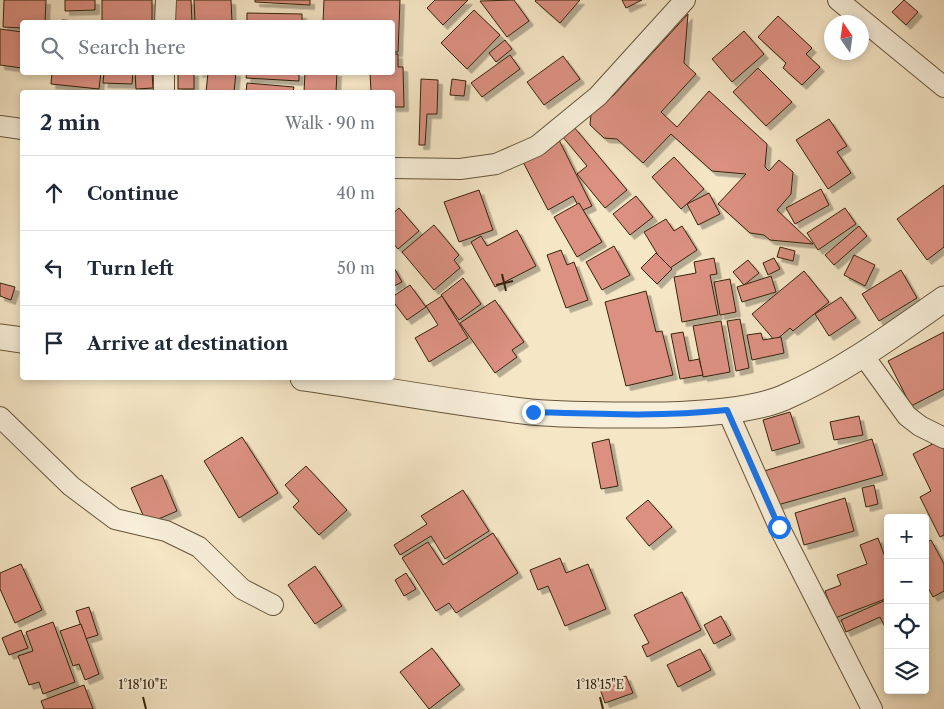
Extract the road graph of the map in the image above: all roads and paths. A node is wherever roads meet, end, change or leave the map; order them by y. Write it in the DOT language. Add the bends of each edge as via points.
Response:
graph roads {
  1 [pos="166,0"];
  2 [pos="685,0"];
  3 [pos="838,0"];
  4 [pos="165,20"];
  5 [pos="164,75"];
  6 [pos="944,87"];
  7 [pos="164,90"];
  8 [pos="0,126"];
  9 [pos="20,129"];
  10 [pos="395,168"];
  11 [pos="944,299"];
  12 [pos="0,337"];
  13 [pos="20,340"];
  14 [pos="863,355"];
  15 [pos="317,380"];
  16 [pos="727,410"];
  17 [pos="0,417"];
  18 [pos="944,438"];
  19 [pos="273,605"];
  20 [pos="872,709"];
  1 -- 4 [label="street"];
  2 -- 10 [label="street" via="598,96 537,146 496,164 460,169"];
  3 -- 6 [label="street"];
  5 -- 7 [label="street"];
  8 -- 9 [label="street"];
  11 -- 14 [label="street"];
  12 -- 13 [label="street"];
  14 -- 16 [label="street" via="782,399"];
  14 -- 18 [label="street" via="907,416"];
  15 -- 16 [label="street" via="533,412 624,415"];
  16 -- 20 [label="street" via="779,527"];
  17 -- 19 [label="street" via="71,486 115,519 166,531 199,547 242,589"];
}
